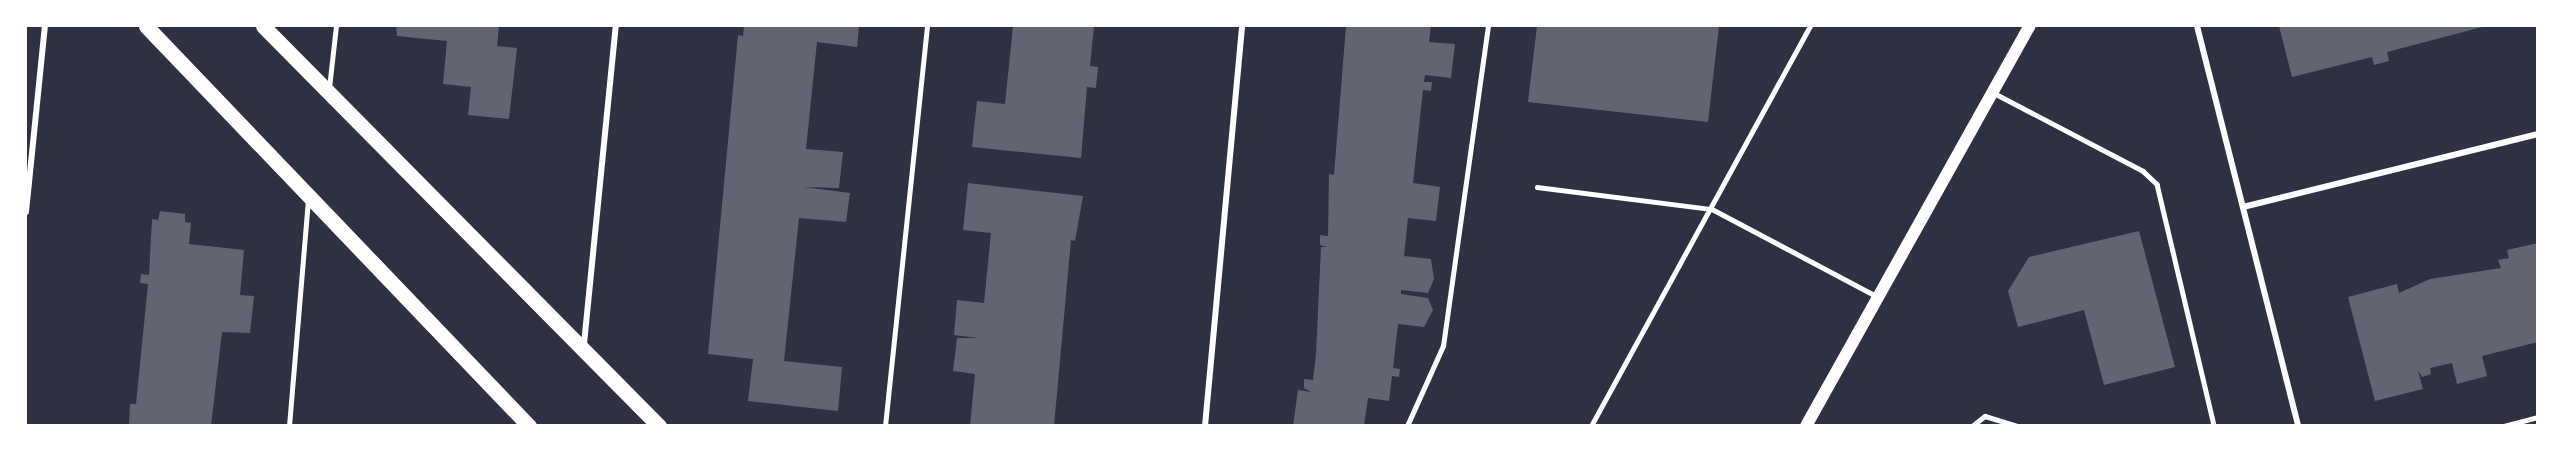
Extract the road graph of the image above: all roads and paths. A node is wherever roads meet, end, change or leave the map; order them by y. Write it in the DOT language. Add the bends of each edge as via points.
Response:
graph roads {
  1 [pos="45,26"];
  2 [pos="146,26"];
  3 [pos="263,26"];
  4 [pos="336,26"];
  5 [pos="616,26"];
  6 [pos="927,26"];
  7 [pos="1242,26"];
  8 [pos="1488,26"];
  9 [pos="1810,26"];
  10 [pos="2030,26"];
  11 [pos="2198,26"];
  12 [pos="329,91"];
  13 [pos="1993,92"];
  14 [pos="2538,134"];
  15 [pos="1537,187"];
  16 [pos="309,196"];
  17 [pos="2243,207"];
  18 [pos="1712,208"];
  19 [pos="26,212"];
  20 [pos="1878,297"];
  21 [pos="584,344"];
  22 [pos="2538,417"];
  23 [pos="289,426"];
  24 [pos="529,426"];
  25 [pos="659,426"];
  26 [pos="885,426"];
  27 [pos="1205,426"];
  28 [pos="1407,426"];
  29 [pos="1591,426"];
  30 [pos="1806,426"];
  31 [pos="1972,426"];
  32 [pos="2018,426"];
  33 [pos="2214,426"];
  34 [pos="2298,426"];
  35 [pos="2504,426"];
  1 -- 19 [label="street"];
  2 -- 16 [label="main road"];
  3 -- 12 [label="main road"];
  4 -- 12 [label="lane"];
  5 -- 21 [label="street"];
  6 -- 26 [label="lane"];
  7 -- 27 [label="street"];
  8 -- 28 [label="lane" via="1443,346"];
  9 -- 18 [label="lane"];
  10 -- 13 [label="main road"];
  11 -- 17 [label="street"];
  12 -- 21 [label="main road"];
  13 -- 20 [label="main road"];
  13 -- 33 [label="lane" via="2143,171 2157,184"];
  14 -- 17 [label="street"];
  15 -- 18 [label="lane"];
  16 -- 23 [label="lane"];
  16 -- 24 [label="main road"];
  17 -- 34 [label="street"];
  18 -- 20 [label="lane"];
  18 -- 29 [label="lane"];
  20 -- 30 [label="main road"];
  21 -- 25 [label="main road"];
  22 -- 35 [label="lane"];
  31 -- 32 [label="lane" via="1985,416"];
}
